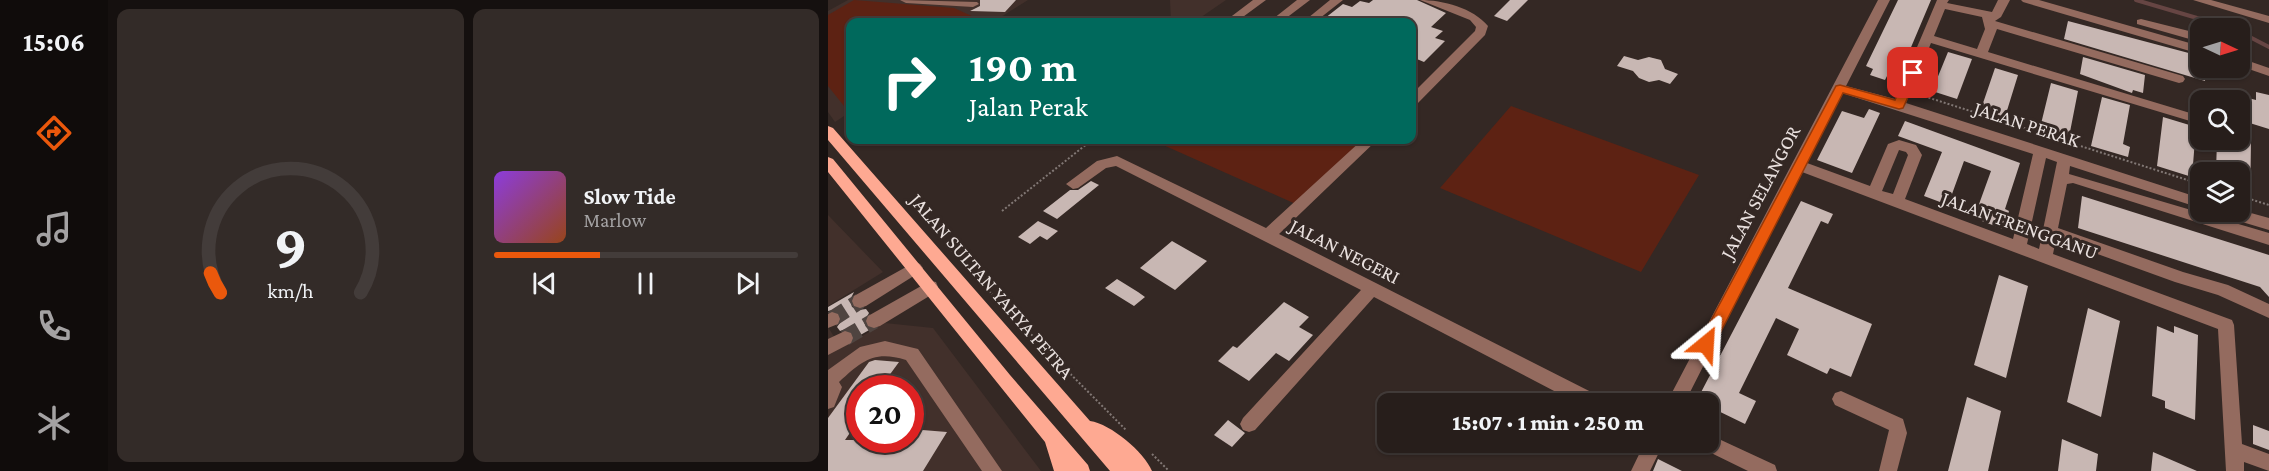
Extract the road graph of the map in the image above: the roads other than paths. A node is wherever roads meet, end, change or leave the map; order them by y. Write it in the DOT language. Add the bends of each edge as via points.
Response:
graph roads {
  1 [pos="906,0"];
  2 [pos="1260,0"];
  3 [pos="1304,0"];
  4 [pos="1337,0"];
  5 [pos="1426,0"];
  6 [pos="1884,0"];
  7 [pos="2004,0"];
  8 [pos="2027,0"];
  9 [pos="2051,0"];
  10 [pos="2199,0"];
  11 [pos="1943,3"];
  12 [pos="973,4"];
  13 [pos="1235,18"];
  14 [pos="1279,18"];
  15 [pos="1313,18"];
  16 [pos="2102,18"];
  17 [pos="1989,20"];
  18 [pos="2269,20"];
  19 [pos="2190,35"];
  20 [pos="1928,38"];
  21 [pos="2190,47"];
  22 [pos="1981,54"];
  23 [pos="2250,58"];
  24 [pos="2250,64"];
  25 [pos="2266,67"];
  26 [pos="2179,79"];
  27 [pos="1840,88"];
  28 [pos="1416,97"];
  29 [pos="1899,105"];
  30 [pos="2190,117"];
  31 [pos="828,132"];
  32 [pos="1366,144"];
  33 [pos="2041,150"];
  34 [pos="2065,158"];
  35 [pos="828,162"];
  36 [pos="1799,165"];
  37 [pos="2060,180"];
  38 [pos="1073,184"];
  39 [pos="1875,193"];
  40 [pos="2190,200"];
  41 [pos="1897,202"];
  42 [pos="2250,219"];
  43 [pos="2269,224"];
  44 [pos="2051,231"];
  45 [pos="1268,235"];
  46 [pos="2269,239"];
  47 [pos="2019,247"];
  48 [pos="2045,257"];
  49 [pos="915,268"];
  50 [pos="930,287"];
  51 [pos="1373,288"];
  52 [pos="860,301"];
  53 [pos="2269,311"];
  54 [pos="874,321"];
  55 [pos="845,338"];
  56 [pos="828,348"];
  57 [pos="828,382"];
  58 [pos="1576,393"];
  59 [pos="1682,393"];
  60 [pos="1841,399"];
  61 [pos="828,401"];
  62 [pos="1082,423"];
  63 [pos="1249,424"];
  64 [pos="1051,434"];
  65 [pos="1719,448"];
  66 [pos="2235,450"];
  67 [pos="1649,453"];
  68 [pos="2269,463"];
  69 [pos="993,471"];
  70 [pos="1063,471"];
  71 [pos="1081,471"];
  72 [pos="1122,471"];
  73 [pos="1143,471"];
  74 [pos="1640,471"];
  75 [pos="1768,471"];
  76 [pos="1888,471"];
  77 [pos="2235,471"];
  1 -- 12 [label="lane"];
  2 -- 13 [label="lane"];
  3 -- 14 [label="lane"];
  4 -- 15 [label="lane"];
  5 -- 28 [label="lane" via="1474,18 1482,26"];
  6 -- 27 [label="lane, JALAN SELANGOR"];
  7 -- 17 [label="lane" via="1997,15"];
  8 -- 16 [label="lane"];
  9 -- 16 [label="lane"];
  10 -- 18 [label="lane"];
  11 -- 17 [label="lane"];
  11 -- 20 [label="lane"];
  16 -- 19 [label="lane" via="2114,15"];
  16 -- 21 [label="lane"];
  17 -- 22 [label="lane" via="1991,29"];
  17 -- 26 [label="lane"];
  20 -- 22 [label="lane"];
  20 -- 29 [label="lane"];
  22 -- 30 [label="lane"];
  23 -- 25 [label="lane"];
  24 -- 25 [label="lane"];
  27 -- 29 [label="lane, JALAN PERAK"];
  27 -- 36 [label="lane, JALAN SELANGOR"];
  29 -- 33 [label="lane, JALAN PERAK"];
  31 -- 62 [label="main road, JALAN SULTAN YAHYA PETRA"];
  32 -- 45 [label="lane"];
  33 -- 34 [label="lane, JALAN PERAK"];
  33 -- 47 [label="lane"];
  34 -- 37 [label="lane"];
  34 -- 40 [label="lane, JALAN PERAK"];
  35 -- 49 [label="main road"];
  36 -- 39 [label="lane, JALAN TRENGGANU"];
  36 -- 59 [label="lane, JALAN SELANGOR"];
  37 -- 44 [label="lane"];
  37 -- 46 [label="lane" via="2073,178"];
  38 -- 45 [label="lane, JALAN NEGERI" via="1102,164 1117,161"];
  39 -- 41 [label="lane, JALAN TRENGGANU"];
  39 -- 41 [label="lane" via="1893,147 1911,148 1915,155"];
  41 -- 47 [label="lane, JALAN TRENGGANU"];
  42 -- 43 [label="lane"];
  44 -- 48 [label="lane"];
  44 -- 53 [label="lane" via="2222,290"];
  45 -- 51 [label="lane, JALAN NEGERI"];
  47 -- 48 [label="lane, JALAN TRENGGANU"];
  48 -- 66 [label="lane, JALAN TRENGGANU" via="2226,324"];
  49 -- 50 [label="main road"];
  49 -- 52 [label="lane"];
  50 -- 54 [label="lane"];
  50 -- 64 [label="main road"];
  51 -- 58 [label="lane, JALAN NEGERI"];
  51 -- 63 [label="lane"];
  55 -- 56 [label="lane"];
  57 -- 61 [label="lane" via="834,391"];
  57 -- 69 [label="lane" via="857,355 876,348 892,347 912,354"];
  60 -- 76 [label="lane" via="1897,425"];
  62 -- 72 [label="main road, JALAN SULTAN YAHYA PETRA"];
  62 -- 73 [label="main road" via="1119,445"];
  64 -- 70 [label="main road"];
  64 -- 71 [label="main road"];
  65 -- 75 [label="lane"];
  66 -- 68 [label="lane"];
  66 -- 77 [label="lane"];
  67 -- 74 [label="lane"];
}
